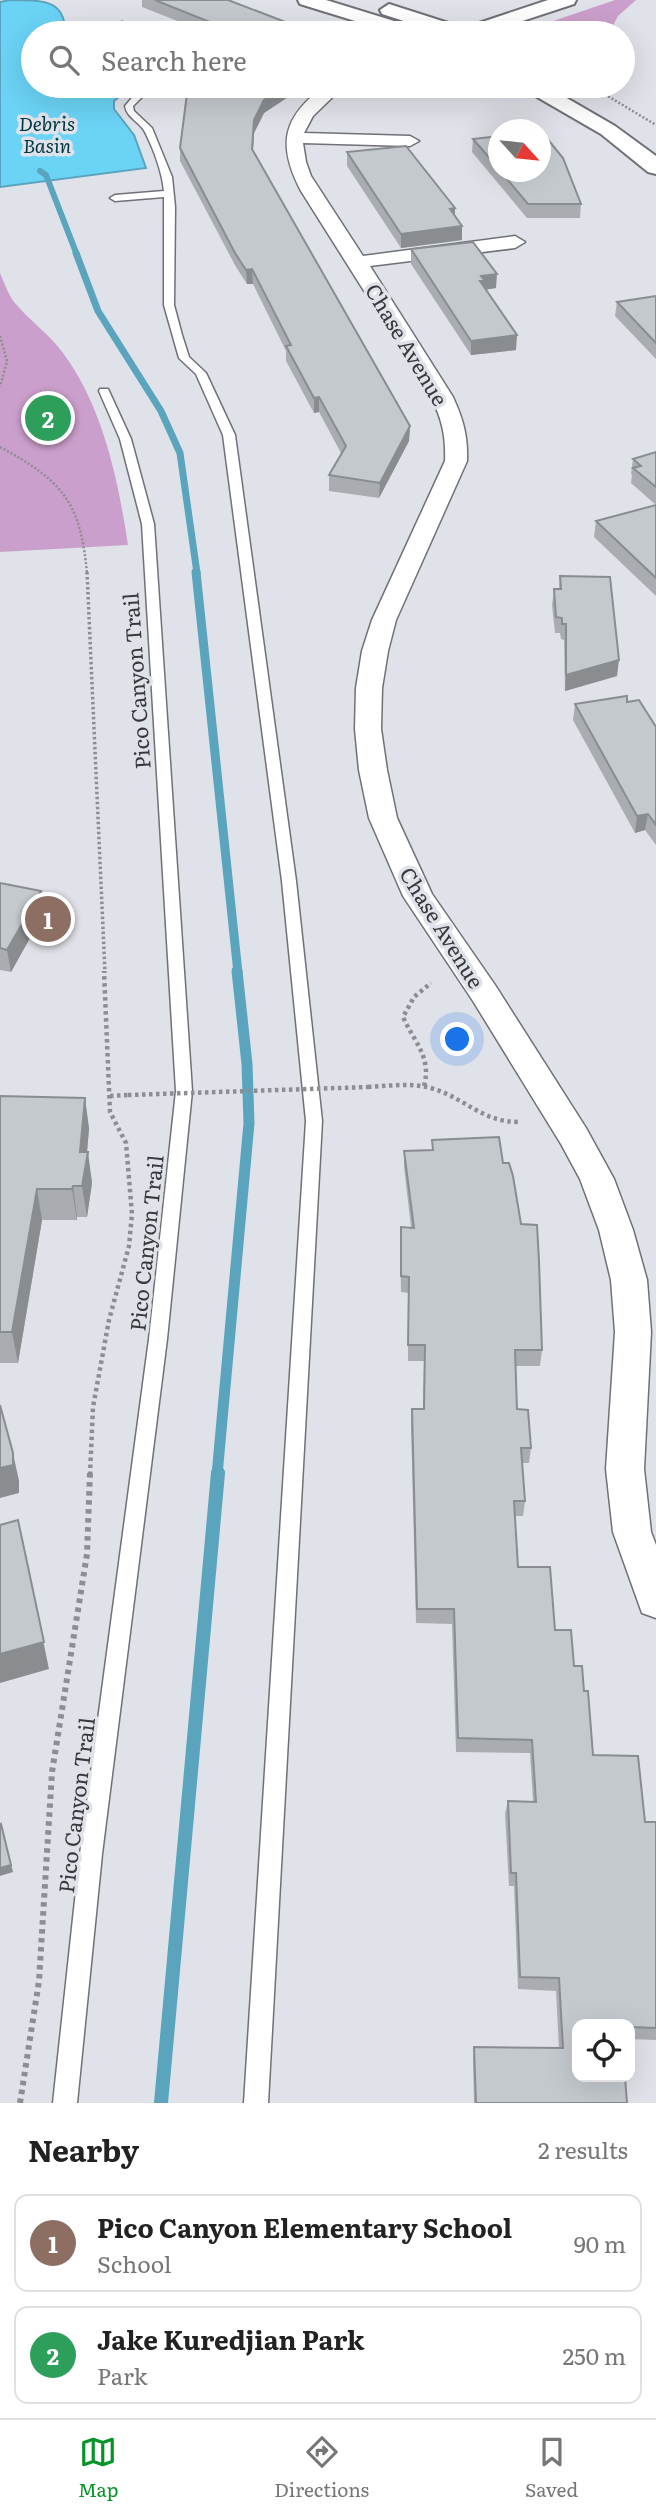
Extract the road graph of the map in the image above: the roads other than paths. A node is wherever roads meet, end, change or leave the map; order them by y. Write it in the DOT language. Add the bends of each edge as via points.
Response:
graph roads {
  1 [pos="307,0"];
  2 [pos="356,0"];
  3 [pos="566,0"];
  4 [pos="374,21"];
  5 [pos="422,21"];
  6 [pos="504,21"];
  7 [pos="136,98"];
  8 [pos="319,98"];
  9 [pos="553,98"];
  10 [pos="593,98"];
  11 [pos="622,115"];
  12 [pos="294,138"];
  13 [pos="410,141"];
  14 [pos="656,167"];
  15 [pos="167,194"];
  16 [pos="115,198"];
  17 [pos="515,242"];
  18 [pos="358,262"];
  19 [pos="104,391"];
  20 [pos="656,1600"];
  21 [pos="65,2103"];
  22 [pos="256,2103"];
  1 -- 4 [label="main road"];
  2 -- 5 [label="main road"];
  3 -- 6 [label="main road"];
  7 -- 15 [label="lane" via="129,106 148,128 167,177"];
  8 -- 12 [label="street" via="307,111"];
  9 -- 14 [label="main road" via="608,130"];
  10 -- 11 [label="main road"];
  12 -- 13 [label="street"];
  12 -- 18 [label="street, Chase Avenue" via="303,174"];
  15 -- 16 [label="lane"];
  15 -- 22 [label="lane" via="169,305 184,358 201,373 229,435 289,881 314,1121"];
  17 -- 18 [label="street"];
  18 -- 20 [label="street, Chase Avenue" via="442,397 457,438 456,461 448,483 388,610 375,651 368,729 378,794 387,828 418,896 574,1137 597,1179 616,1230 629,1280 633,1332 625,1469 632,1532"];
  19 -- 21 [label="lane, Pico Canyon Trail" via="129,449 148,524 184,1091"];
}
